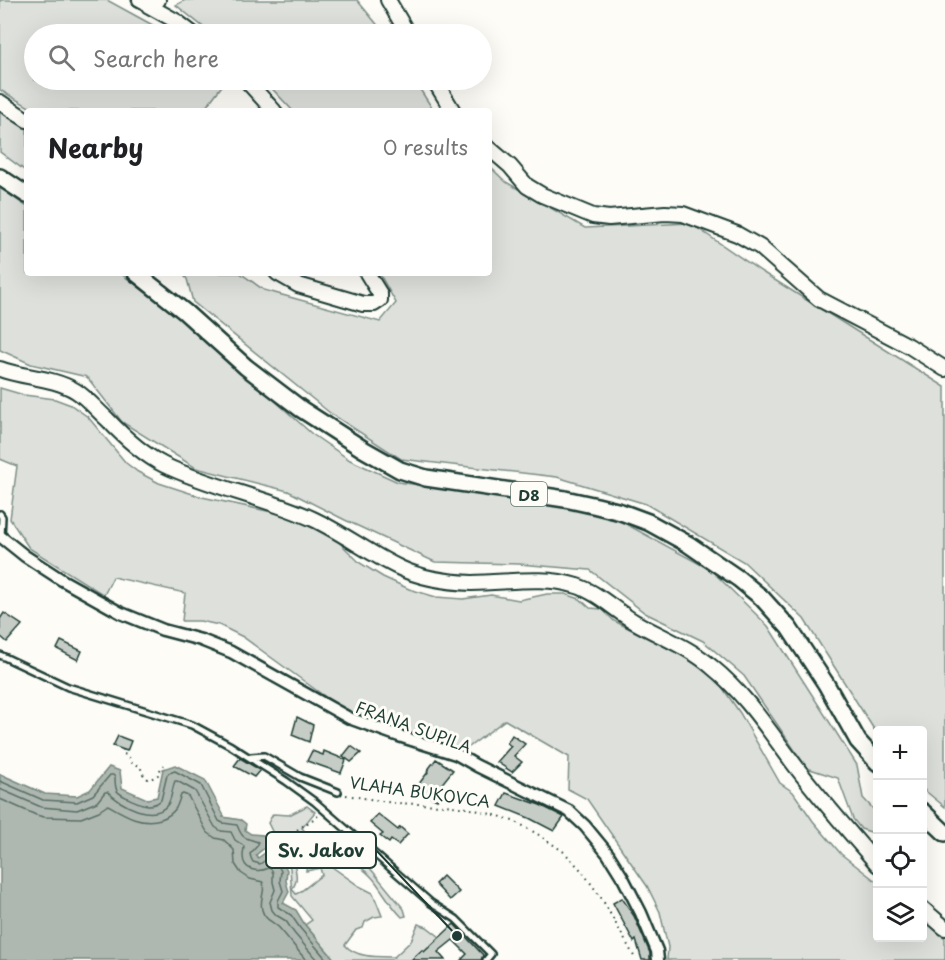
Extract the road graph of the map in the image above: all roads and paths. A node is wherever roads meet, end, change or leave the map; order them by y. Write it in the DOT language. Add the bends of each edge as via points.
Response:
graph roads {
  1 [pos="388,0"];
  2 [pos="149,2"];
  3 [pos="180,24"];
  4 [pos="402,24"];
  5 [pos="255,90"];
  6 [pos="440,90"];
  7 [pos="0,102"];
  8 [pos="271,108"];
  9 [pos="451,108"];
  10 [pos="24,118"];
  11 [pos="492,151"];
  12 [pos="0,177"];
  13 [pos="24,193"];
  14 [pos="140,276"];
  15 [pos="282,276"];
  16 [pos="369,276"];
  17 [pos="0,369"];
  18 [pos="945,369"];
  19 [pos="0,514"];
  20 [pos="1,536"];
  21 [pos="0,655"];
  22 [pos="123,749"];
  23 [pos="249,757"];
  24 [pos="873,758"];
  25 [pos="164,765"];
  26 [pos="338,792"];
  27 [pos="323,813"];
  28 [pos="927,816"];
  29 [pos="945,833"];
  30 [pos="279,843"];
  31 [pos="873,859"];
  32 [pos="927,912"];
  33 [pos="945,928"];
  34 [pos="486,960"];
  35 [pos="636,960"];
  36 [pos="658,960"];
  1 -- 4 [label="street"];
  2 -- 3 [label="street"];
  5 -- 8 [label="street"];
  6 -- 9 [label="street"];
  7 -- 10 [label="street"];
  11 -- 18 [label="street" via="527,186 593,216 683,214 737,234 760,247 819,298"];
  12 -- 13 [label="main road"];
  14 -- 24 [label="main road, D8" via="292,402 400,470 426,478 565,499 621,512 688,544 762,598 789,628 858,741"];
  15 -- 16 [label="street" via="298,285 374,304 380,300 380,294"];
  17 -- 31 [label="street" via="77,391 123,437 164,465 312,518 415,575 472,583 541,580 578,586 589,592 634,622 690,650 732,684"];
  19 -- 20 [label="lane"];
  20 -- 36 [label="street, FRANA SUPILA" via="24,556 121,613 231,652 349,718 456,754 569,810 608,854 623,878"];
  21 -- 23 [label="lane, VLAHA BUKOVCA" via="68,687 192,725"];
  22 -- 25 [label="path" via="123,754 140,766 149,780"];
  23 -- 26 [label="lane, VLAHA BUKOVCA" via="264,756 300,777"];
  23 -- 34 [label="lane, VLAHA BUKOVCA" via="315,802 431,903 456,920 490,954"];
  26 -- 35 [label="path, VLAHA BUKOVCA" via="393,803 467,808 518,823 564,852 582,872"];
  27 -- 30 [label="path" via="291,834 303,847 299,850 288,838 297,857"];
  28 -- 29 [label="main road"];
  32 -- 33 [label="street"];
}
